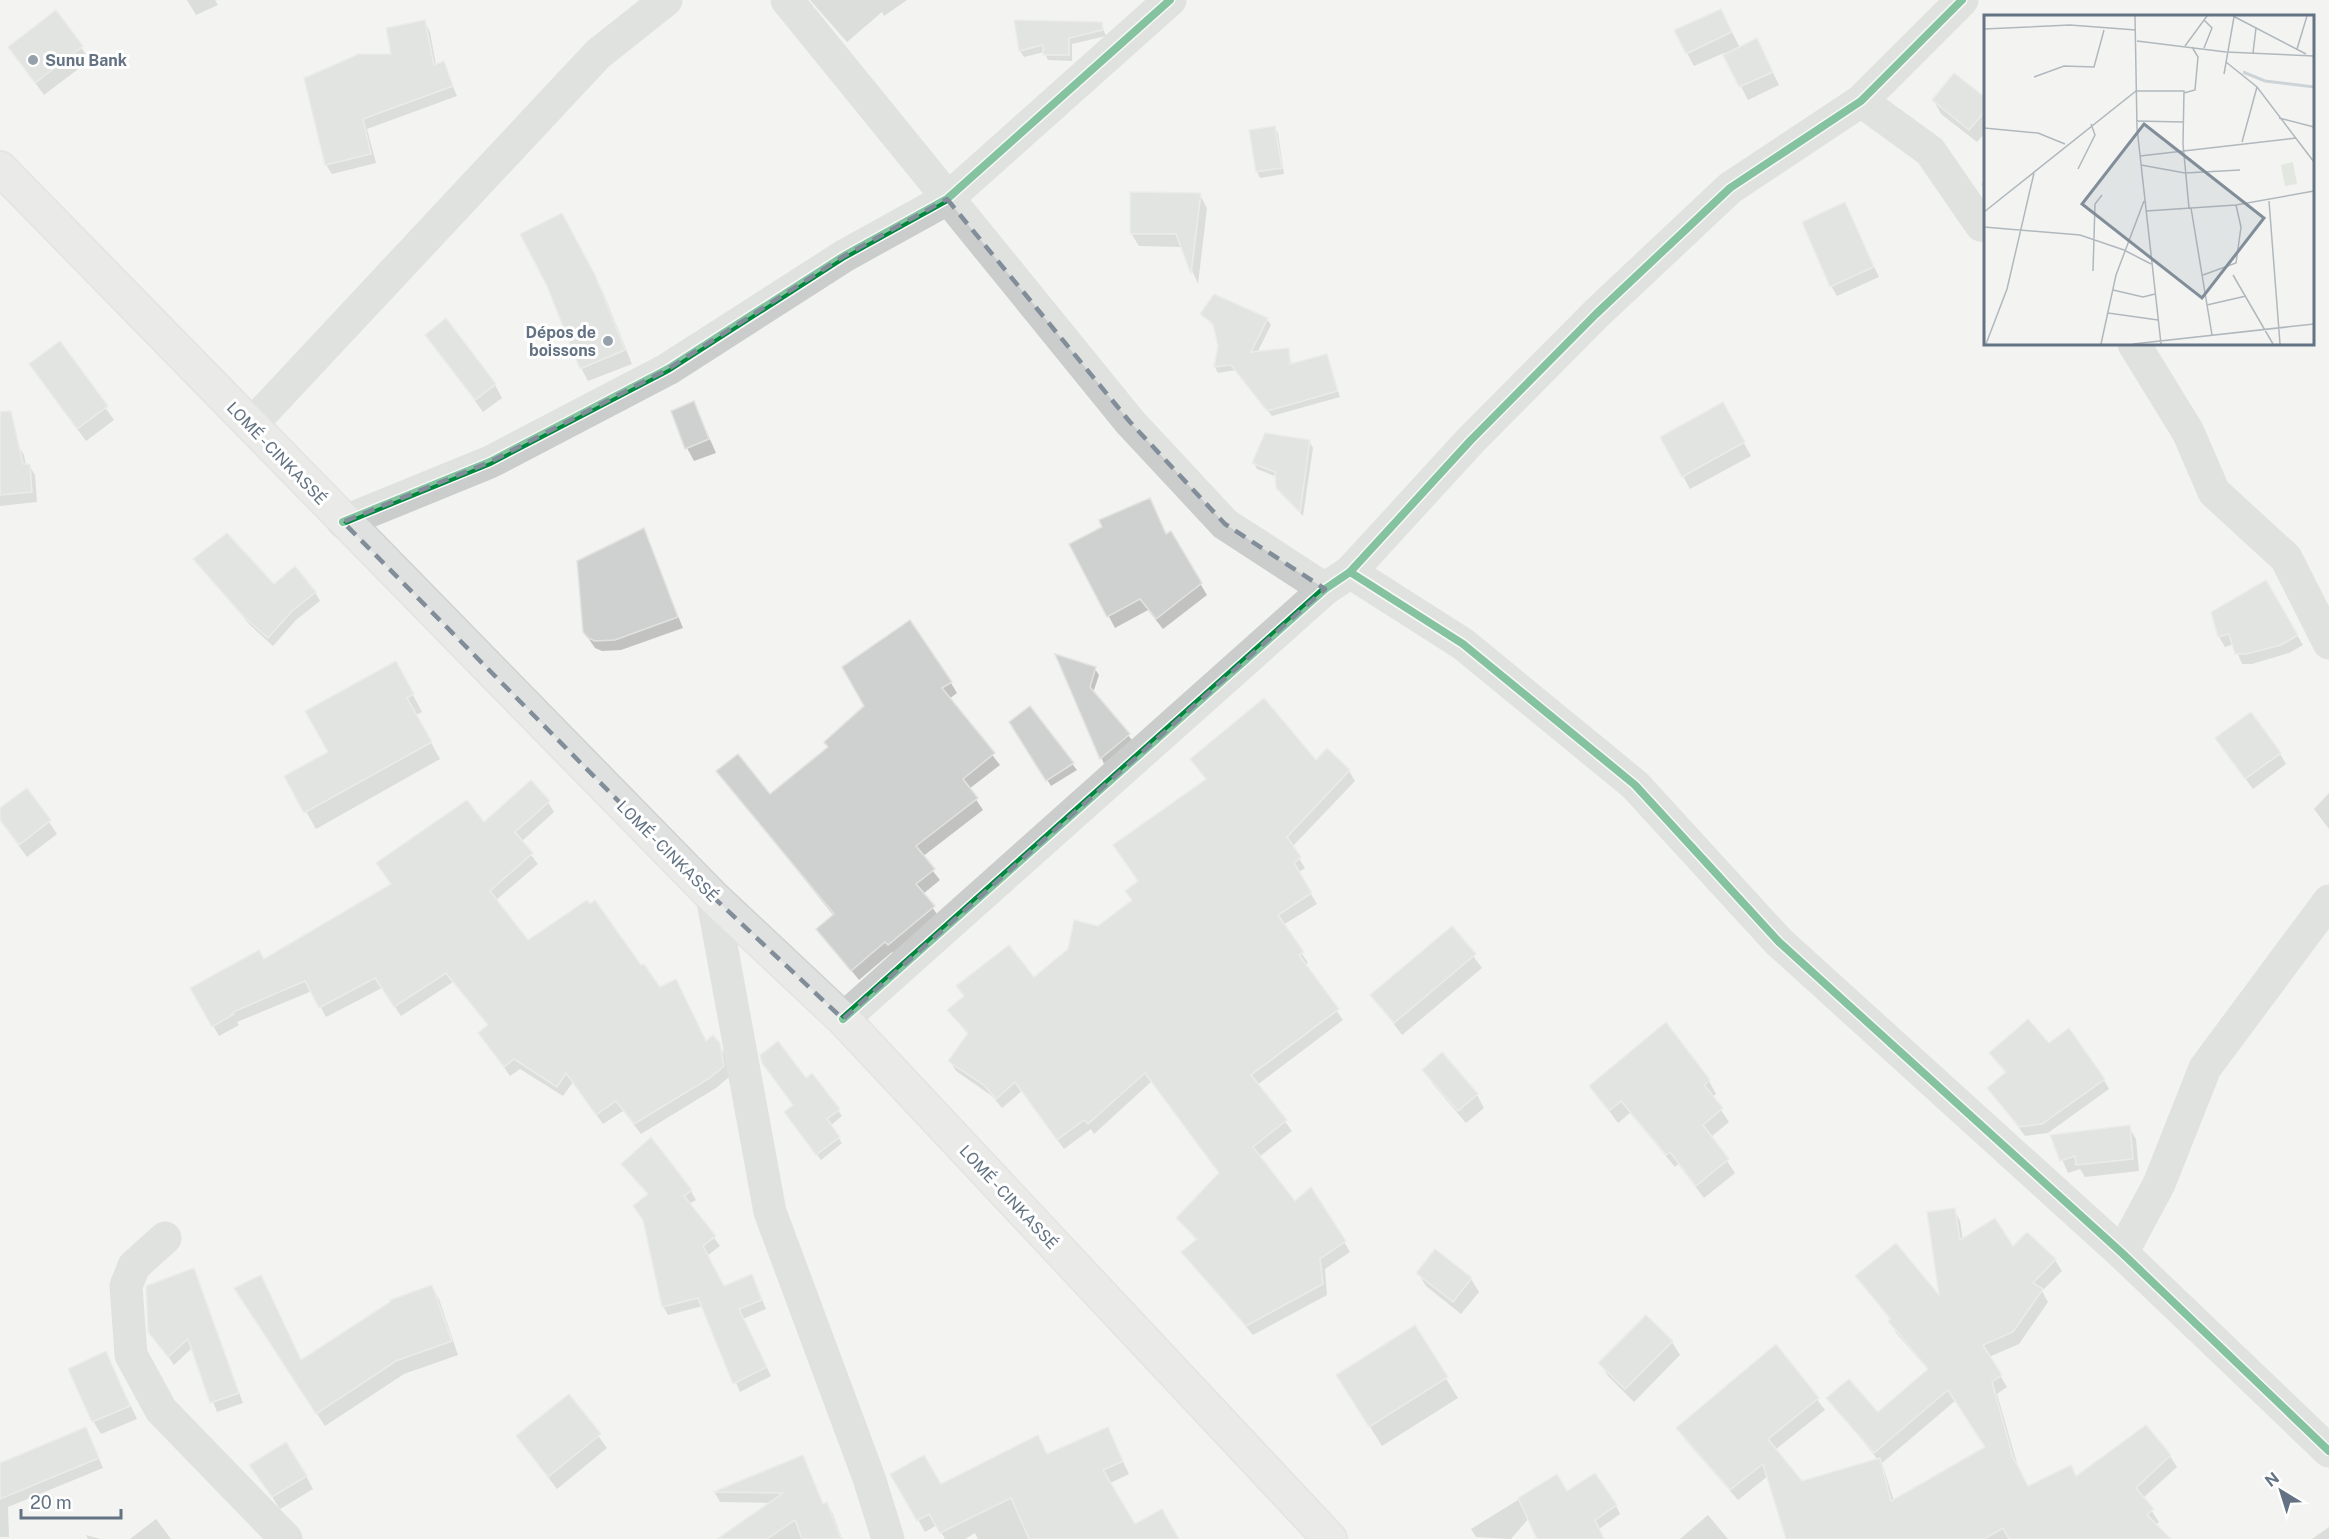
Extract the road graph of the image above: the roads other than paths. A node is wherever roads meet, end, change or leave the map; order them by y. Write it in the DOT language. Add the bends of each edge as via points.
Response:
graph roads {
  1 [pos="666,0"];
  2 [pos="787,0"];
  3 [pos="1170,0"];
  4 [pos="1962,0"];
  5 [pos="1861,101"];
  6 [pos="0,168"];
  7 [pos="947,199"];
  8 [pos="1984,226"];
  9 [pos="2135,345"];
  10 [pos="251,425"];
  11 [pos="343,522"];
  12 [pos="1337,581"];
  13 [pos="2329,643"];
  14 [pos="712,896"];
  15 [pos="2329,901"];
  16 [pos="843,1019"];
  17 [pos="165,1238"];
  18 [pos="2122,1253"];
  19 [pos="2329,1451"];
  20 [pos="286,1539"];
  21 [pos="888,1539"];
  22 [pos="1330,1539"];
  1 -- 10 [label="street" via="598,54"];
  2 -- 7 [label="street"];
  3 -- 7 [label="street"];
  4 -- 5 [label="street"];
  5 -- 8 [label="street" via="1930,151"];
  5 -- 12 [label="street" via="1730,188 1596,314"];
  6 -- 10 [label="highway, LOMÉ - CINKASSÉ"];
  7 -- 11 [label="street" via="844,256 668,369 490,462"];
  7 -- 12 [label="street" via="1130,422 1225,524"];
  9 -- 13 [label="street" via="2188,432 2214,492 2286,558"];
  10 -- 11 [label="highway, LOMÉ - CINKASSÉ"];
  11 -- 14 [label="highway, LOMÉ - CINKASSÉ"];
  12 -- 16 [label="street"];
  12 -- 18 [label="street" via="1463,644 1635,785 1779,942"];
  14 -- 16 [label="highway, LOMÉ - CINKASSÉ"];
  14 -- 21 [label="street" via="770,1212"];
  15 -- 18 [label="street" via="2205,1068 2159,1184"];
  16 -- 22 [label="highway, LOMÉ - CINKASSÉ"];
  17 -- 20 [label="street" via="134,1266 126,1286 131,1356 161,1410"];
  18 -- 19 [label="street"];
}
